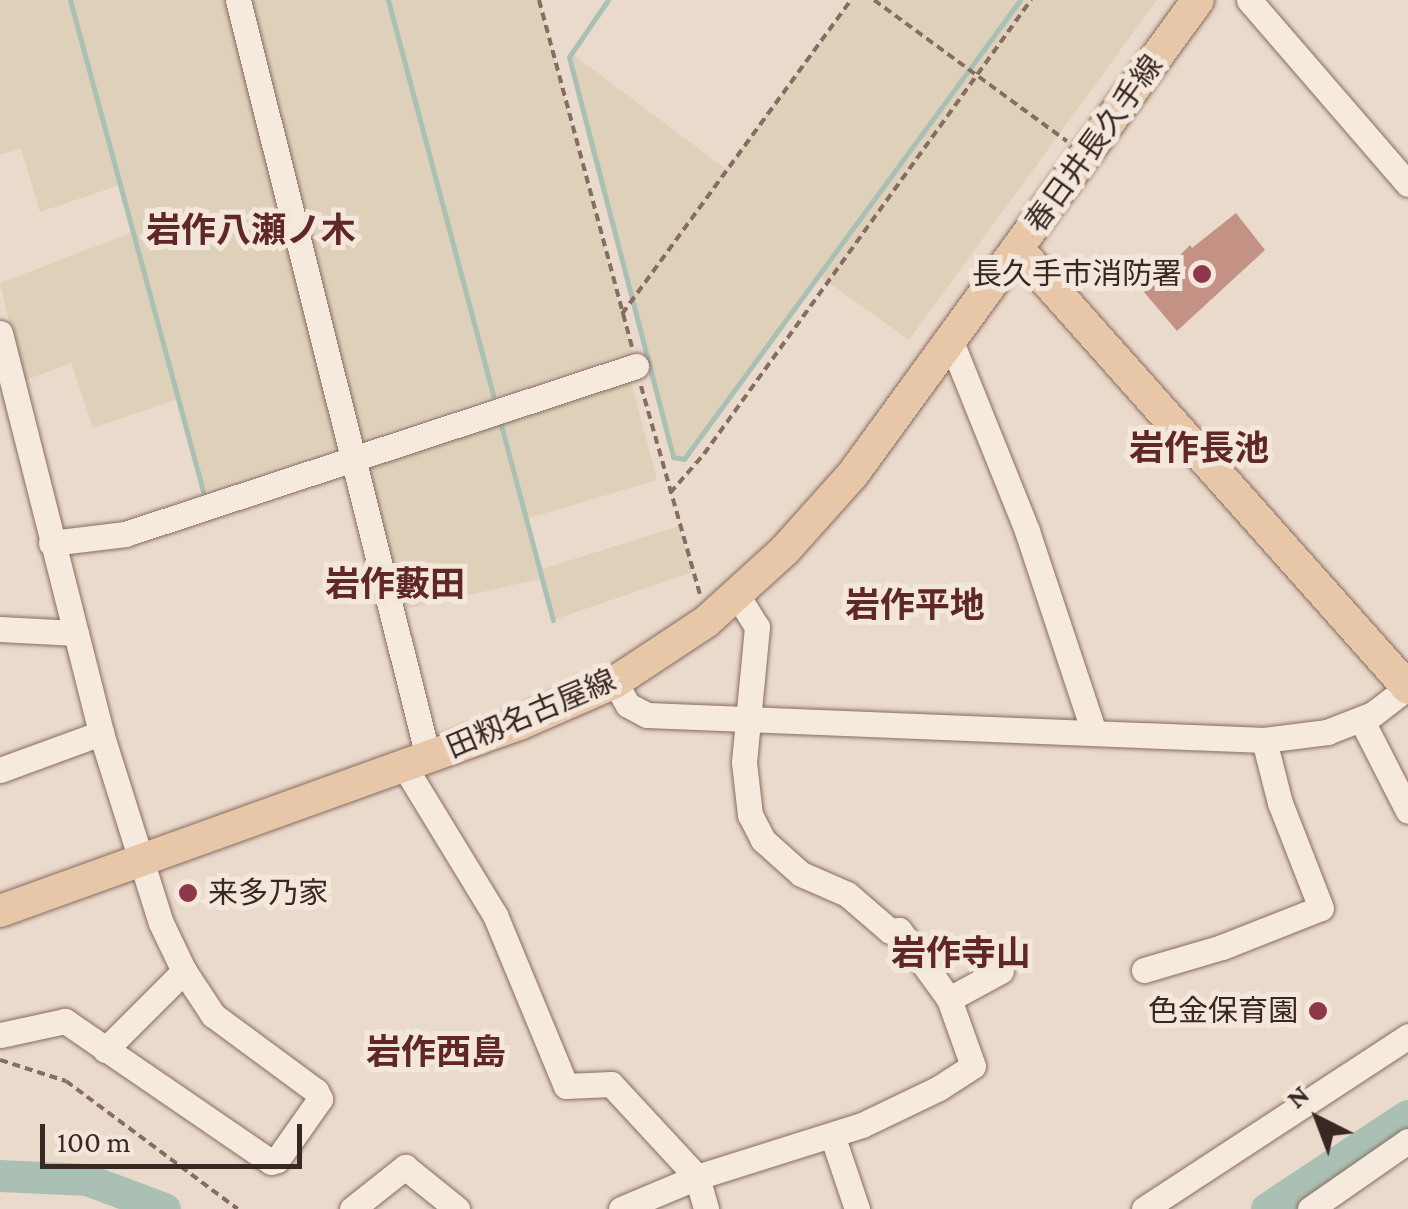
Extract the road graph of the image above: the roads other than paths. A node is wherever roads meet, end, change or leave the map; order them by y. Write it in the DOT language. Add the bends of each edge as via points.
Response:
graph roads {
  1 [pos="238,0"];
  2 [pos="1198,0"];
  3 [pos="1249,0"];
  4 [pos="1408,184"];
  5 [pos="1018,250"];
  6 [pos="0,334"];
  7 [pos="950,340"];
  8 [pos="636,366"];
  9 [pos="351,460"];
  10 [pos="50,544"];
  11 [pos="738,598"];
  12 [pos="0,629"];
  13 [pos="76,633"];
  14 [pos="615,682"];
  15 [pos="1408,687"];
  16 [pos="1360,719"];
  17 [pos="745,721"];
  18 [pos="1094,732"];
  19 [pos="101,733"];
  20 [pos="1264,740"];
  21 [pos="416,762"];
  22 [pos="0,770"];
  23 [pos="1408,810"];
  24 [pos="143,862"];
  25 [pos="0,911"];
  26 [pos="1144,970"];
  27 [pos="184,971"];
  28 [pos="1001,971"];
  29 [pos="949,999"];
  30 [pos="0,1035"];
  31 [pos="1408,1036"];
  32 [pos="105,1050"];
  33 [pos="832,1135"];
  34 [pos="1408,1141"];
  35 [pos="697,1177"];
  36 [pos="352,1209"];
  37 [pos="457,1209"];
  38 [pos="621,1209"];
  39 [pos="706,1209"];
  40 [pos="856,1209"];
  41 [pos="1144,1209"];
  42 [pos="1310,1209"];
  1 -- 9 [label="street"];
  2 -- 5 [label="main road, 春日井長久手線"];
  3 -- 4 [label="street"];
  5 -- 7 [label="main road, 田籾名古屋線"];
  5 -- 15 [label="main road, 春日井長久手線"];
  6 -- 10 [label="street"];
  7 -- 11 [label="main road, 田籾名古屋線" via="853,474"];
  7 -- 18 [label="street" via="1027,531"];
  8 -- 9 [label="street"];
  9 -- 10 [label="street" via="125,534"];
  9 -- 21 [label="street"];
  10 -- 13 [label="street"];
  11 -- 14 [label="main road, 田籾名古屋線"];
  11 -- 17 [label="street" via="757,627"];
  12 -- 13 [label="street"];
  13 -- 19 [label="street"];
  14 -- 17 [label="street" via="640,714"];
  14 -- 21 [label="main road, 田籾名古屋線"];
  15 -- 16 [label="street"];
  16 -- 20 [label="street" via="1327,732"];
  16 -- 23 [label="street"];
  17 -- 18 [label="street"];
  17 -- 29 [label="street" via="750,815 762,840 801,874 847,894 890,932 900,930"];
  18 -- 20 [label="street"];
  19 -- 22 [label="street"];
  19 -- 24 [label="street"];
  20 -- 26 [label="street" via="1280,803 1321,908"];
  21 -- 24 [label="main road, 田籾名古屋線"];
  21 -- 35 [label="street" via="495,915 566,1086 611,1084"];
  24 -- 25 [label="main road, 田籾名古屋線"];
  24 -- 27 [label="street" via="154,907"];
  27 -- 32 [label="street"];
  27 -- 32 [label="street" via="214,1015 320,1095 276,1160 263,1158"];
  28 -- 29 [label="street"];
  29 -- 33 [label="street" via="973,1066 862,1126"];
  30 -- 32 [label="street" via="65,1021"];
  31 -- 41 [label="street"];
  33 -- 35 [label="street"];
  33 -- 40 [label="street"];
  34 -- 42 [label="street"];
  35 -- 38 [label="street"];
  35 -- 39 [label="street"];
  36 -- 37 [label="street" via="405,1167"];
}
